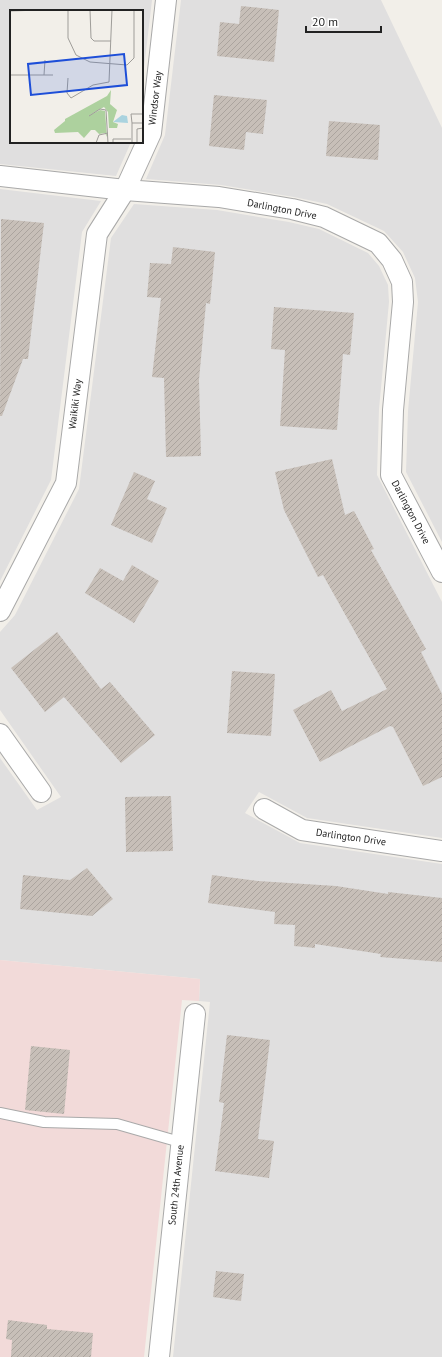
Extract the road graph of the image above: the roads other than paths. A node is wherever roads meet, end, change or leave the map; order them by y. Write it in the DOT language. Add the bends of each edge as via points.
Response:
graph roads {
  1 [pos="166,0"];
  2 [pos="0,176"];
  3 [pos="125,190"];
  4 [pos="442,572"];
  5 [pos="0,611"];
  6 [pos="0,734"];
  7 [pos="41,792"];
  8 [pos="264,809"];
  9 [pos="442,851"];
  10 [pos="195,1014"];
  11 [pos="0,1113"];
  12 [pos="180,1142"];
  13 [pos="158,1357"];
  1 -- 3 [label="street, Windsor Way" via="151,133"];
  2 -- 3 [label="street, Darlington Drive"];
  3 -- 4 [label="street, Darlington Drive" via="219,197 292,209 324,217 378,243 392,260 402,282 403,302 393,410 391,475"];
  3 -- 5 [label="street, Waikiki Way" via="97,234 66,483"];
  6 -- 7 [label="street"];
  8 -- 9 [label="street, Darlington Drive" via="302,830"];
  10 -- 12 [label="street, South 24th Avenue"];
  11 -- 12 [label="lane" via="44,1122 118,1124"];
  12 -- 13 [label="street, South 24th Avenue"];
}
